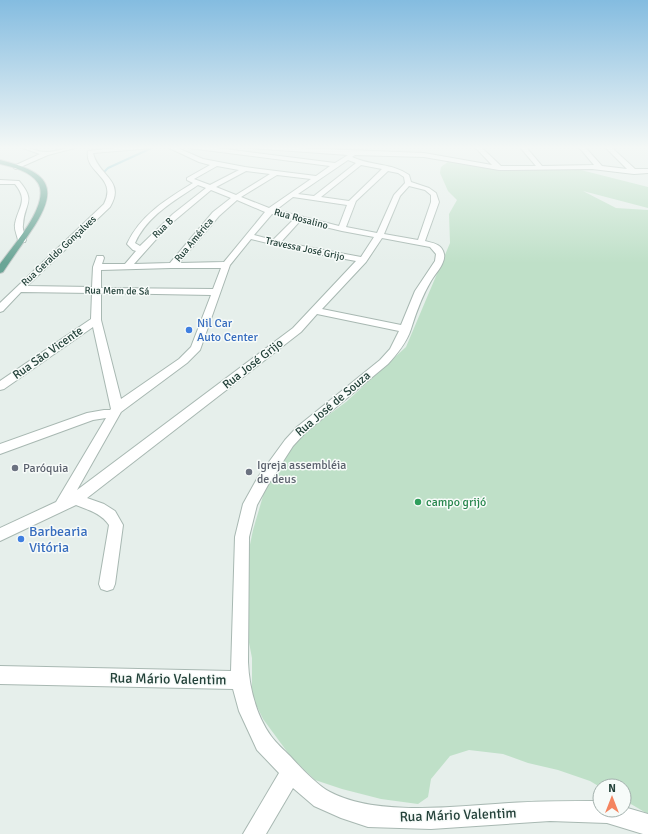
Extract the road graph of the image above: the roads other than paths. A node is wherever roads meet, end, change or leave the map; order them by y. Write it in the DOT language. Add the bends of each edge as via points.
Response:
graph roads {
  1 [pos="19,185"];
  2 [pos="42,185"];
  3 [pos="109,185"];
  4 [pos="194,185"];
  5 [pos="206,185"];
  6 [pos="215,185"];
  7 [pos="257,185"];
  8 [pos="306,185"];
  9 [pos="333,185"];
  10 [pos="367,185"];
  11 [pos="406,185"];
  12 [pos="414,185"];
  13 [pos="211,187"];
  14 [pos="292,195"];
  15 [pos="237,197"];
  16 [pos="315,199"];
  17 [pos="352,204"];
  18 [pos="270,211"];
  19 [pos="299,218"];
  20 [pos="342,229"];
  21 [pos="248,236"];
  22 [pos="379,236"];
  23 [pos="22,240"];
  24 [pos="421,242"];
  25 [pos="275,243"];
  26 [pos="142,249"];
  27 [pos="100,258"];
  28 [pos="363,260"];
  29 [pos="226,265"];
  30 [pos="172,266"];
  31 [pos="97,267"];
  32 [pos="127,267"];
  33 [pos="0,270"];
  34 [pos="19,289"];
  35 [pos="97,291"];
  36 [pos="215,292"];
  37 [pos="0,310"];
  38 [pos="316,311"];
  39 [pos="96,320"];
  40 [pos="406,329"];
  41 [pos="0,386"];
  42 [pos="116,412"];
  43 [pos="0,449"];
  44 [pos="75,499"];
  45 [pos="59,508"];
  46 [pos="0,535"];
  47 [pos="107,584"];
  48 [pos="0,675"];
  49 [pos="240,680"];
  50 [pos="291,772"];
  51 [pos="648,825"];
  52 [pos="254,834"];
  1 -- 23 [label="street" via="26,195 19,228"];
  2 -- 23 [label="main road" via="46,195 44,204"];
  3 -- 34 [label="street, Rua Geraldo Gonçalves" via="113,192 107,205"];
  4 -- 26 [label="street" via="150,216 137,230 131,244"];
  5 -- 13 [label="street, Rua Rosalino"];
  6 -- 13 [label="street, Rua B"];
  7 -- 15 [label="street, Rua América"];
  8 -- 14 [label="street"];
  9 -- 16 [label="street"];
  10 -- 17 [label="street" via="357,194"];
  11 -- 22 [label="street, Rua José Grijo" via="397,194"];
  12 -- 24 [label="street" via="434,194 435,202"];
  13 -- 15 [label="street, Rua Rosalino"];
  13 -- 26 [label="street, Rua B" via="181,211"];
  14 -- 16 [label="street"];
  14 -- 18 [label="street"];
  15 -- 18 [label="street, Rua Rosalino"];
  15 -- 30 [label="street, Rua América" via="209,221"];
  16 -- 17 [label="street"];
  17 -- 20 [label="street"];
  18 -- 19 [label="street, Rua Rosalino"];
  18 -- 21 [label="street"];
  19 -- 20 [label="street, Rua Rosalino"];
  19 -- 25 [label="street"];
  20 -- 22 [label="street, Rua Rosalino"];
  21 -- 25 [label="street, Travessa José Grijo"];
  21 -- 29 [label="street"];
  22 -- 24 [label="street, Rua José de Souza"];
  22 -- 28 [label="street, Rua José Grijo"];
  23 -- 33 [label="main road"];
  24 -- 40 [label="street, Rua José de Souza" via="437,248 440,254 439,261 420,291"];
  25 -- 28 [label="street, Travessa José Grijo"];
  26 -- 32 [label="street, Rua B"];
  27 -- 31 [label="street"];
  28 -- 38 [label="street, Rua José Grijo"];
  29 -- 30 [label="street, Rua América"];
  29 -- 36 [label="street"];
  30 -- 32 [label="street, Rua América"];
  31 -- 32 [label="street, Rua América"];
  31 -- 35 [label="street"];
  34 -- 35 [label="street, Rua Mem de Sá"];
  34 -- 37 [label="street, Rua Geraldo Gonçalves"];
  35 -- 36 [label="street, Rua Mem de Sá"];
  35 -- 39 [label="street"];
  36 -- 42 [label="street" via="196,348"];
  38 -- 40 [label="street"];
  38 -- 44 [label="street, Rua José Grijo" via="278,346"];
  39 -- 41 [label="street, Rua São Vicente"];
  39 -- 42 [label="street"];
  40 -- 49 [label="street, Rua José de Souza" via="394,351 384,362 289,443 250,504 242,537"];
  42 -- 43 [label="street" via="90,416"];
  42 -- 45 [label="street"];
  44 -- 45 [label="street, Rua José Grijo"];
  44 -- 47 [label="street" via="114,518 116,525"];
  45 -- 46 [label="street, Rua José Grijo"];
  48 -- 49 [label="street, Rua Mário Valentim"];
  49 -- 50 [label="street, Rua Mário Valentim" via="248,711 264,743"];
  50 -- 51 [label="street, Rua Mário Valentim" via="322,799 368,816 431,818 550,811 607,812"];
  50 -- 52 [label="street"];
}
